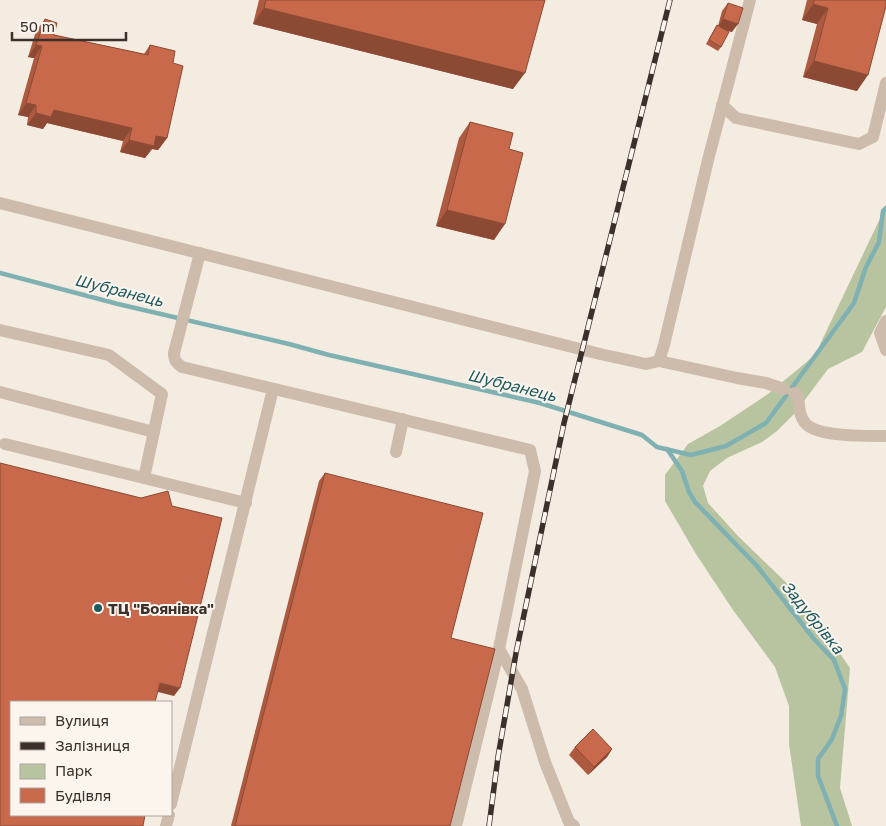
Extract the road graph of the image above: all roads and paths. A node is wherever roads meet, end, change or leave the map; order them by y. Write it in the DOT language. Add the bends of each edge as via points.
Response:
graph roads {
  1 [pos="750,0"];
  2 [pos="886,84"];
  3 [pos="722,105"];
  4 [pos="736,118"];
  5 [pos="718,122"];
  6 [pos="0,203"];
  7 [pos="200,253"];
  8 [pos="886,321"];
  9 [pos="0,330"];
  10 [pos="886,350"];
  11 [pos="659,361"];
  12 [pos="272,389"];
  13 [pos="0,392"];
  14 [pos="403,419"];
  15 [pos="154,432"];
  16 [pos="886,436"];
  17 [pos="4,444"];
  18 [pos="396,452"];
  19 [pos="144,478"];
  20 [pos="246,503"];
  21 [pos="499,649"];
  22 [pos="172,800"];
  23 [pos="456,826"];
  24 [pos="574,826"];
  1 -- 3 [label="street"];
  2 -- 4 [label="street" via="872,137 859,144"];
  3 -- 4 [label="street"];
  3 -- 5 [label="street"];
  4 -- 5 [label="street"];
  5 -- 11 [label="street"];
  6 -- 7 [label="street"];
  7 -- 11 [label="street" via="600,354 646,364"];
  7 -- 12 [label="street" via="176,342 174,358 177,364"];
  8 -- 10 [label="street" via="880,334"];
  9 -- 15 [label="street" via="109,355 162,394"];
  11 -- 16 [label="street" via="766,382 789,391 798,395 800,416 807,425 822,432"];
  12 -- 14 [label="street"];
  12 -- 20 [label="street"];
  13 -- 15 [label="street"];
  14 -- 18 [label="street"];
  14 -- 21 [label="street" via="530,450 535,471"];
  15 -- 19 [label="street"];
  17 -- 19 [label="street"];
  19 -- 20 [label="street"];
  20 -- 22 [label="street"];
  21 -- 23 [label="street"];
  21 -- 24 [label="street" via="522,690 545,762 569,822"];
}
